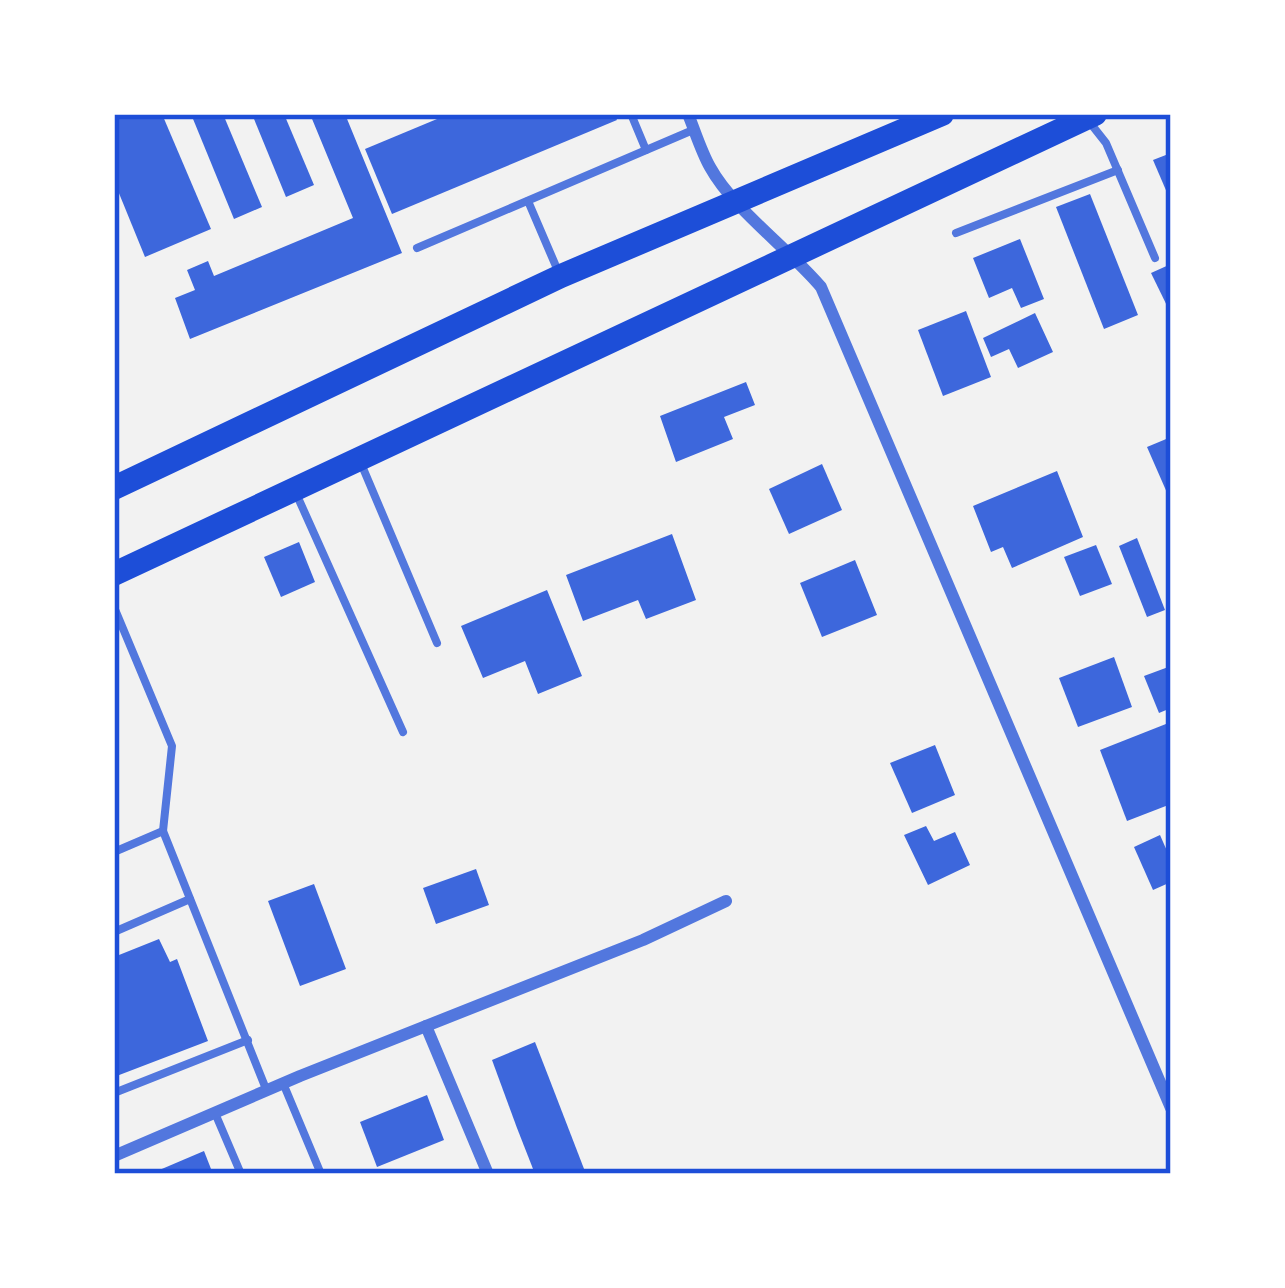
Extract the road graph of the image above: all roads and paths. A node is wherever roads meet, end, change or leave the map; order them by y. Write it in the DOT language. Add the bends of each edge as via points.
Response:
graph roads {
  1 [pos="631,114"];
  2 [pos="688,114"];
  3 [pos="942,114"];
  4 [pos="1088,115"];
  5 [pos="694,129"];
  6 [pos="646,150"];
  7 [pos="1118,170"];
  8 [pos="527,201"];
  9 [pos="736,201"];
  10 [pos="956,233"];
  11 [pos="417,248"];
  12 [pos="794,256"];
  13 [pos="1155,258"];
  14 [pos="561,276"];
  15 [pos="359,459"];
  16 [pos="114,488"];
  17 [pos="294,490"];
  18 [pos="114,574"];
  19 [pos="114,607"];
  20 [pos="437,644"];
  21 [pos="403,732"];
  22 [pos="163,831"];
  23 [pos="114,852"];
  24 [pos="190,898"];
  25 [pos="726,901"];
  26 [pos="114,932"];
  27 [pos="426,1026"];
  28 [pos="248,1040"];
  29 [pos="283,1083"];
  30 [pos="267,1090"];
  31 [pos="114,1093"];
  32 [pos="1171,1108"];
  33 [pos="215,1113"];
  34 [pos="114,1156"];
  35 [pos="241,1174"];
  36 [pos="321,1174"];
  37 [pos="488,1174"];
  1 -- 6 [label="lane"];
  2 -- 5 [label="street"];
  3 -- 9 [label="main road"];
  4 -- 7 [label="lane"];
  4 -- 12 [label="main road"];
  5 -- 6 [label="lane"];
  5 -- 9 [label="street"];
  6 -- 8 [label="lane"];
  7 -- 10 [label="lane"];
  7 -- 13 [label="lane"];
  8 -- 11 [label="lane"];
  8 -- 14 [label="lane"];
  9 -- 12 [label="street"];
  9 -- 14 [label="main road"];
  12 -- 15 [label="main road"];
  12 -- 32 [label="street" via="821,287"];
  14 -- 16 [label="main road"];
  15 -- 17 [label="main road"];
  15 -- 20 [label="lane"];
  17 -- 18 [label="main road"];
  17 -- 21 [label="lane"];
  19 -- 22 [label="lane" via="172,746"];
  22 -- 23 [label="lane"];
  22 -- 24 [label="lane"];
  24 -- 26 [label="lane"];
  24 -- 28 [label="lane"];
  25 -- 27 [label="street"];
  27 -- 29 [label="street"];
  27 -- 37 [label="street"];
  28 -- 30 [label="lane"];
  28 -- 31 [label="lane"];
  29 -- 30 [label="street"];
  29 -- 36 [label="lane"];
  30 -- 33 [label="street"];
  33 -- 34 [label="street"];
  33 -- 35 [label="lane"];
}
